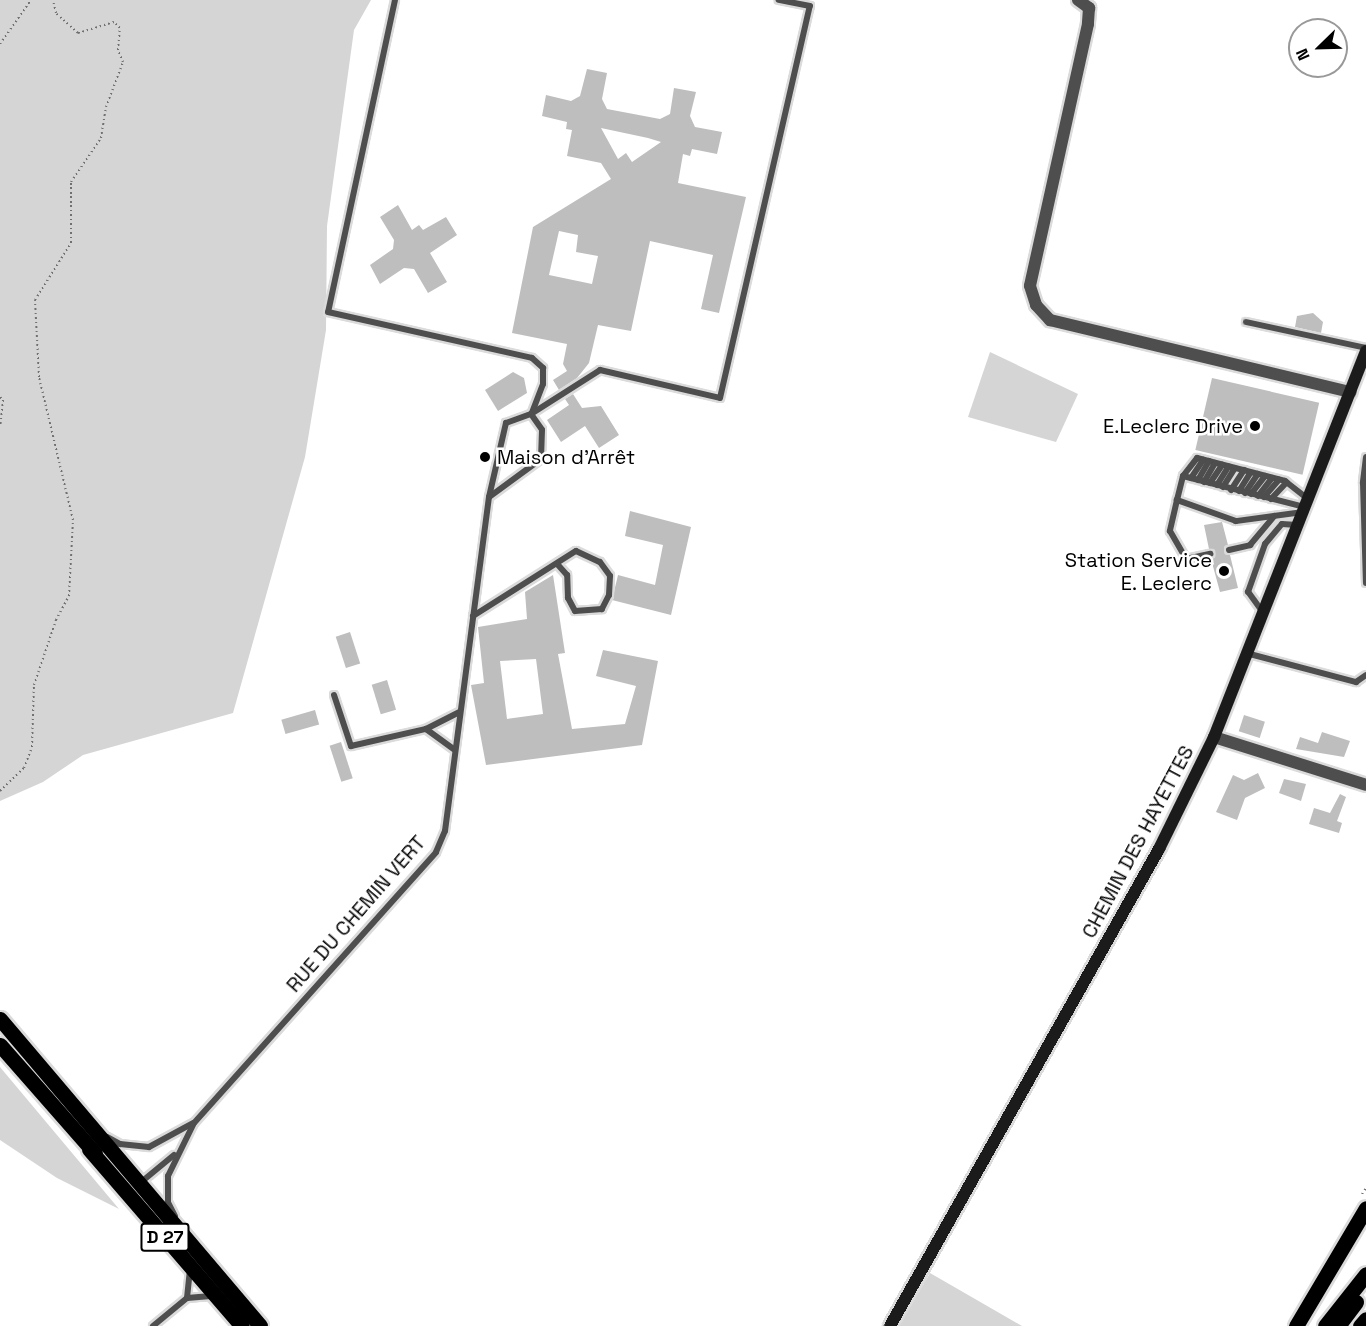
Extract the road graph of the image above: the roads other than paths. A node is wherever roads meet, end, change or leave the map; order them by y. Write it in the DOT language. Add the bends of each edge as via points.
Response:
graph roads {
  1 [pos="395,0"];
  2 [pos="779,0"];
  3 [pos="1078,0"];
  4 [pos="1246,322"];
  5 [pos="1366,349"];
  6 [pos="1351,392"];
  7 [pos="531,414"];
  8 [pos="1366,457"];
  9 [pos="1219,464"];
  10 [pos="1262,475"];
  11 [pos="1183,476"];
  12 [pos="1287,482"];
  13 [pos="1207,483"];
  14 [pos="1231,490"];
  15 [pos="1255,495"];
  16 [pos="489,497"];
  17 [pos="1177,500"];
  18 [pos="1305,506"];
  19 [pos="1274,516"];
  20 [pos="1298,525"];
  21 [pos="1229,550"];
  22 [pos="1210,554"];
  23 [pos="557,564"];
  24 [pos="1366,583"];
  25 [pos="1262,611"];
  26 [pos="473,616"];
  27 [pos="1246,653"];
  28 [pos="1366,675"];
  29 [pos="1356,682"];
  30 [pos="1366,683"];
  31 [pos="334,695"];
  32 [pos="459,712"];
  33 [pos="426,729"];
  34 [pos="1214,737"];
  35 [pos="454,750"];
  36 [pos="1366,785"];
  37 [pos="0,1019"];
  38 [pos="0,1045"];
  39 [pos="66,1095"];
  40 [pos="194,1123"];
  41 [pos="89,1149"];
  42 [pos="176,1154"];
  43 [pos="137,1186"];
  44 [pos="1366,1208"];
  45 [pos="191,1267"];
  46 [pos="1366,1274"];
  47 [pos="218,1277"];
  48 [pos="1366,1287"];
  49 [pos="216,1296"];
  50 [pos="187,1298"];
  51 [pos="1366,1319"];
  52 [pos="153,1326"];
  53 [pos="242,1326"];
  54 [pos="260,1326"];
  55 [pos="890,1326"];
  56 [pos="1296,1326"];
  57 [pos="1325,1326"];
  58 [pos="1338,1326"];
  59 [pos="1360,1326"];
  1 -- 7 [label="lane" via="328,312 532,358 543,368 543,384"];
  2 -- 7 [label="lane" via="810,6 720,398 600,370"];
  3 -- 6 [label="street" via="1089,8 1089,24 1030,286 1036,305 1050,320"];
  4 -- 5 [label="lane"];
  5 -- 6 [label="street, CHEMIN DES HAYETTES"];
  6 -- 18 [label="street, CHEMIN DES HAYETTES"];
  7 -- 16 [label="lane, RUE DU CHEMIN VERT" via="506,423"];
  7 -- 16 [label="lane" via="542,430 541,459"];
  8 -- 24 [label="lane"];
  9 -- 10 [label="lane"];
  9 -- 11 [label="lane" via="1197,458"];
  9 -- 13 [label="lane"];
  9 -- 13 [label="lane"];
  9 -- 13 [label="lane"];
  10 -- 12 [label="lane"];
  10 -- 14 [label="lane"];
  10 -- 15 [label="lane"];
  10 -- 15 [label="lane"];
  10 -- 15 [label="lane"];
  11 -- 13 [label="lane"];
  11 -- 17 [label="lane"];
  12 -- 15 [label="lane"];
  12 -- 18 [label="lane"];
  13 -- 14 [label="lane"];
  14 -- 15 [label="lane"];
  15 -- 18 [label="lane"];
  16 -- 26 [label="lane, RUE DU CHEMIN VERT"];
  17 -- 19 [label="lane" via="1236,521"];
  17 -- 22 [label="lane" via="1170,531 1186,559"];
  18 -- 19 [label="lane"];
  18 -- 20 [label="street, CHEMIN DES HAYETTES"];
  19 -- 21 [label="lane" via="1250,545"];
  20 -- 25 [label="street, CHEMIN DES HAYETTES"];
  20 -- 25 [label="lane" via="1282,524 1265,544 1248,592"];
  23 -- 23 [label="lane" via="576,551 600,562 610,576 609,595 602,609 575,611 568,598 567,575"];
  23 -- 26 [label="lane"];
  25 -- 27 [label="street, CHEMIN DES HAYETTES"];
  26 -- 32 [label="lane, RUE DU CHEMIN VERT"];
  27 -- 29 [label="lane"];
  27 -- 34 [label="street, CHEMIN DES HAYETTES"];
  28 -- 29 [label="lane"];
  29 -- 30 [label="lane"];
  31 -- 33 [label="lane" via="351,746"];
  32 -- 33 [label="lane"];
  32 -- 35 [label="lane, RUE DU CHEMIN VERT"];
  33 -- 35 [label="lane"];
  34 -- 36 [label="street"];
  34 -- 55 [label="street, CHEMIN DES HAYETTES" via="1159,849"];
  35 -- 40 [label="lane, RUE DU CHEMIN VERT" via="445,831 436,852"];
  37 -- 39 [label="main road, D 27"];
  38 -- 41 [label="main road, D 27"];
  39 -- 40 [label="lane" via="104,1136 132,1147 162,1142"];
  39 -- 43 [label="main road, D 27"];
  40 -- 42 [label="lane"];
  41 -- 43 [label="main road"];
  41 -- 45 [label="main road, D 27"];
  42 -- 43 [label="lane"];
  42 -- 47 [label="lane" via="168,1176 168,1203"];
  43 -- 47 [label="main road, D 27"];
  44 -- 56 [label="main road"];
  45 -- 49 [label="main road, D 27"];
  45 -- 50 [label="lane"];
  46 -- 57 [label="main road"];
  47 -- 54 [label="main road, D 27"];
  48 -- 58 [label="main road"];
  49 -- 50 [label="lane"];
  49 -- 53 [label="main road, D 27"];
  50 -- 52 [label="lane"];
  51 -- 59 [label="main road"];
}
